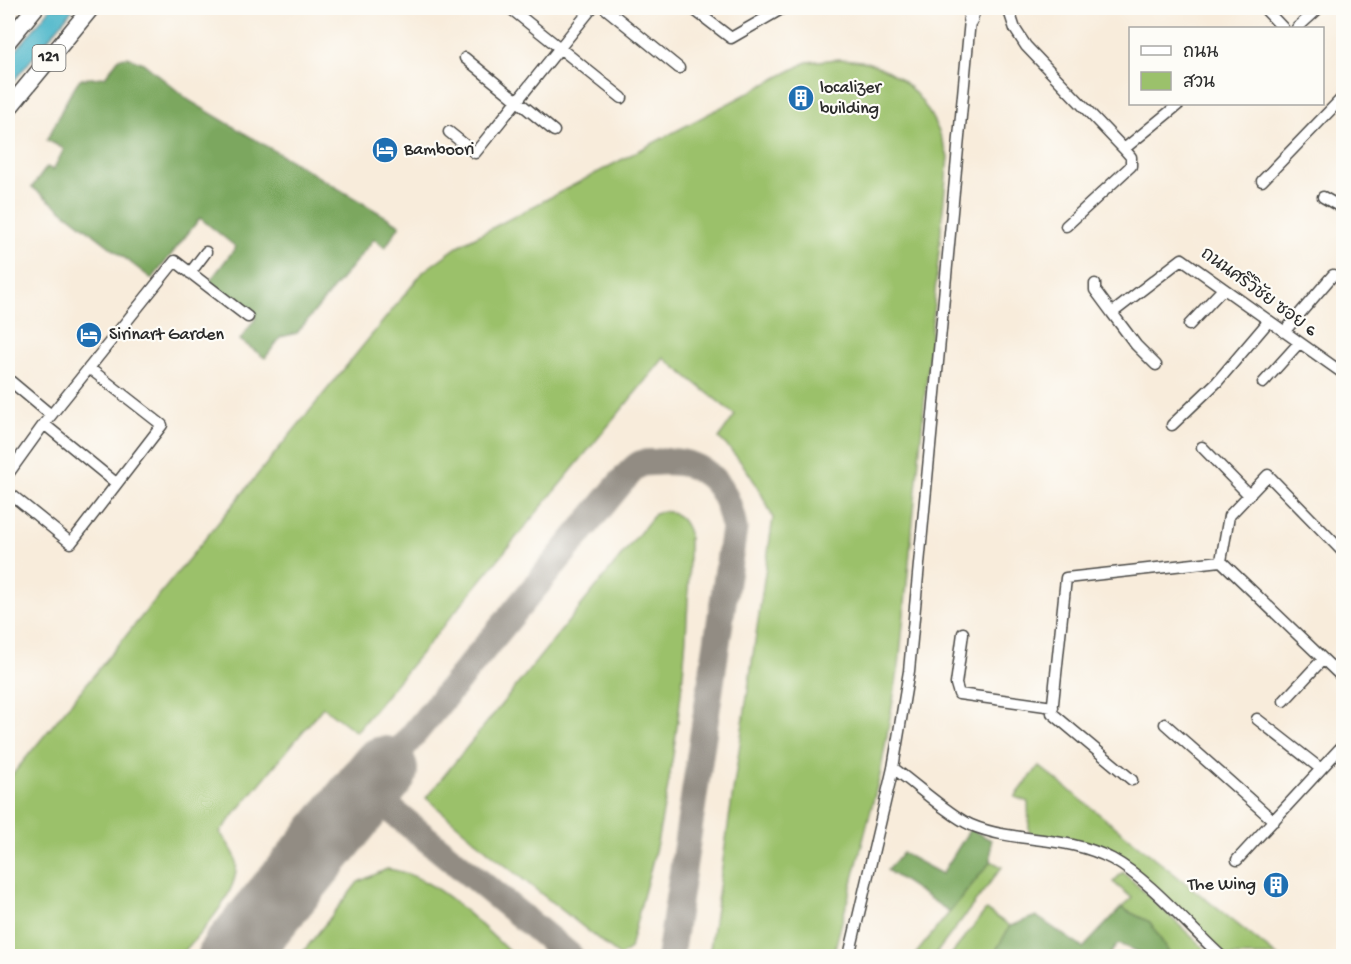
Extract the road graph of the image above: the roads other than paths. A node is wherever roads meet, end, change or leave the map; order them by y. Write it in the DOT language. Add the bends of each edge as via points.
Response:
graph roads {
  1 [pos="35,8"];
  2 [pos="91,8"];
  3 [pos="510,8"];
  4 [pos="592,8"];
  5 [pos="605,8"];
  6 [pos="692,8"];
  7 [pos="783,8"];
  8 [pos="1008,8"];
  9 [pos="1264,8"];
  10 [pos="1319,8"];
  11 [pos="972,12"];
  12 [pos="1282,27"];
  13 [pos="1298,27"];
  14 [pos="8,41"];
  15 [pos="560,48"];
  16 [pos="465,58"];
  17 [pos="679,68"];
  18 [pos="1344,96"];
  19 [pos="622,98"];
  20 [pos="517,101"];
  21 [pos="1178,105"];
  22 [pos="8,109"];
  23 [pos="554,131"];
  24 [pos="449,132"];
  25 [pos="1124,149"];
  26 [pos="1262,180"];
  27 [pos="1323,197"];
  28 [pos="1344,209"];
  29 [pos="1066,226"];
  30 [pos="206,252"];
  31 [pos="190,273"];
  32 [pos="1333,275"];
  33 [pos="1095,284"];
  34 [pos="1222,290"];
  35 [pos="1112,313"];
  36 [pos="248,317"];
  37 [pos="1268,322"];
  38 [pos="1189,325"];
  39 [pos="1284,332"];
  40 [pos="1299,343"];
  41 [pos="1156,365"];
  42 [pos="89,368"];
  43 [pos="1342,370"];
  44 [pos="8,379"];
  45 [pos="1263,383"];
  46 [pos="48,419"];
  47 [pos="1172,425"];
  48 [pos="1202,447"];
  49 [pos="8,474"];
  50 [pos="116,483"];
  51 [pos="8,492"];
  52 [pos="1248,494"];
  53 [pos="1344,553"];
  54 [pos="1221,561"];
  55 [pos="963,633"];
  56 [pos="1323,659"];
  57 [pos="1344,679"];
  58 [pos="1284,701"];
  59 [pos="1053,707"];
  60 [pos="1257,719"];
  61 [pos="1165,724"];
  62 [pos="1344,744"];
  63 [pos="893,768"];
  64 [pos="1321,769"];
  65 [pos="1132,780"];
  66 [pos="1274,821"];
  67 [pos="1237,860"];
  68 [pos="849,957"];
  69 [pos="1221,957"];
  1 -- 14 [label="main road, 121"];
  2 -- 22 [label="main road, 121"];
  3 -- 15 [label="street"];
  4 -- 15 [label="street"];
  5 -- 17 [label="street"];
  6 -- 7 [label="street" via="730,38"];
  8 -- 25 [label="street" via="1026,46"];
  9 -- 12 [label="street"];
  10 -- 13 [label="street"];
  11 -- 63 [label="street" via="909,671"];
  15 -- 19 [label="street"];
  15 -- 20 [label="street"];
  16 -- 20 [label="street"];
  18 -- 26 [label="street"];
  20 -- 23 [label="street"];
  20 -- 24 [label="street" via="475,153"];
  21 -- 25 [label="street"];
  25 -- 29 [label="street" via="1131,157 1131,166"];
  27 -- 28 [label="street"];
  30 -- 31 [label="street"];
  31 -- 36 [label="street"];
  31 -- 42 [label="street" via="175,261"];
  32 -- 39 [label="street"];
  33 -- 35 [label="street" via="1095,290"];
  34 -- 35 [label="street, ถนนศรีวิชัย ซอย 6" via="1182,259"];
  34 -- 37 [label="street, ถนนศรีวิชัย ซอย 6"];
  34 -- 38 [label="street"];
  35 -- 41 [label="street"];
  37 -- 39 [label="street, ถนนศรีวิชัย ซอย 6"];
  37 -- 47 [label="street"];
  39 -- 40 [label="street, ถนนศรีวิชัย ซอย 6"];
  40 -- 43 [label="street, ถนนศรีวิชัย ซอย 6"];
  40 -- 45 [label="street"];
  42 -- 46 [label="street"];
  42 -- 50 [label="street" via="162,425"];
  44 -- 46 [label="street"];
  46 -- 49 [label="street"];
  46 -- 50 [label="street"];
  48 -- 52 [label="street"];
  50 -- 51 [label="street" via="70,543"];
  52 -- 53 [label="street" via="1268,475"];
  52 -- 54 [label="street" via="1228,516"];
  54 -- 56 [label="street"];
  54 -- 59 [label="street" via="1066,578"];
  55 -- 59 [label="street" via="959,694"];
  56 -- 57 [label="street"];
  56 -- 58 [label="street"];
  59 -- 65 [label="street" via="1052,713"];
  60 -- 64 [label="street"];
  61 -- 66 [label="street"];
  62 -- 64 [label="street"];
  63 -- 68 [label="street"];
  63 -- 69 [label="street" via="969,824 1005,834 1068,843 1113,860 1136,875"];
  64 -- 66 [label="street"];
  66 -- 67 [label="street"];
}
